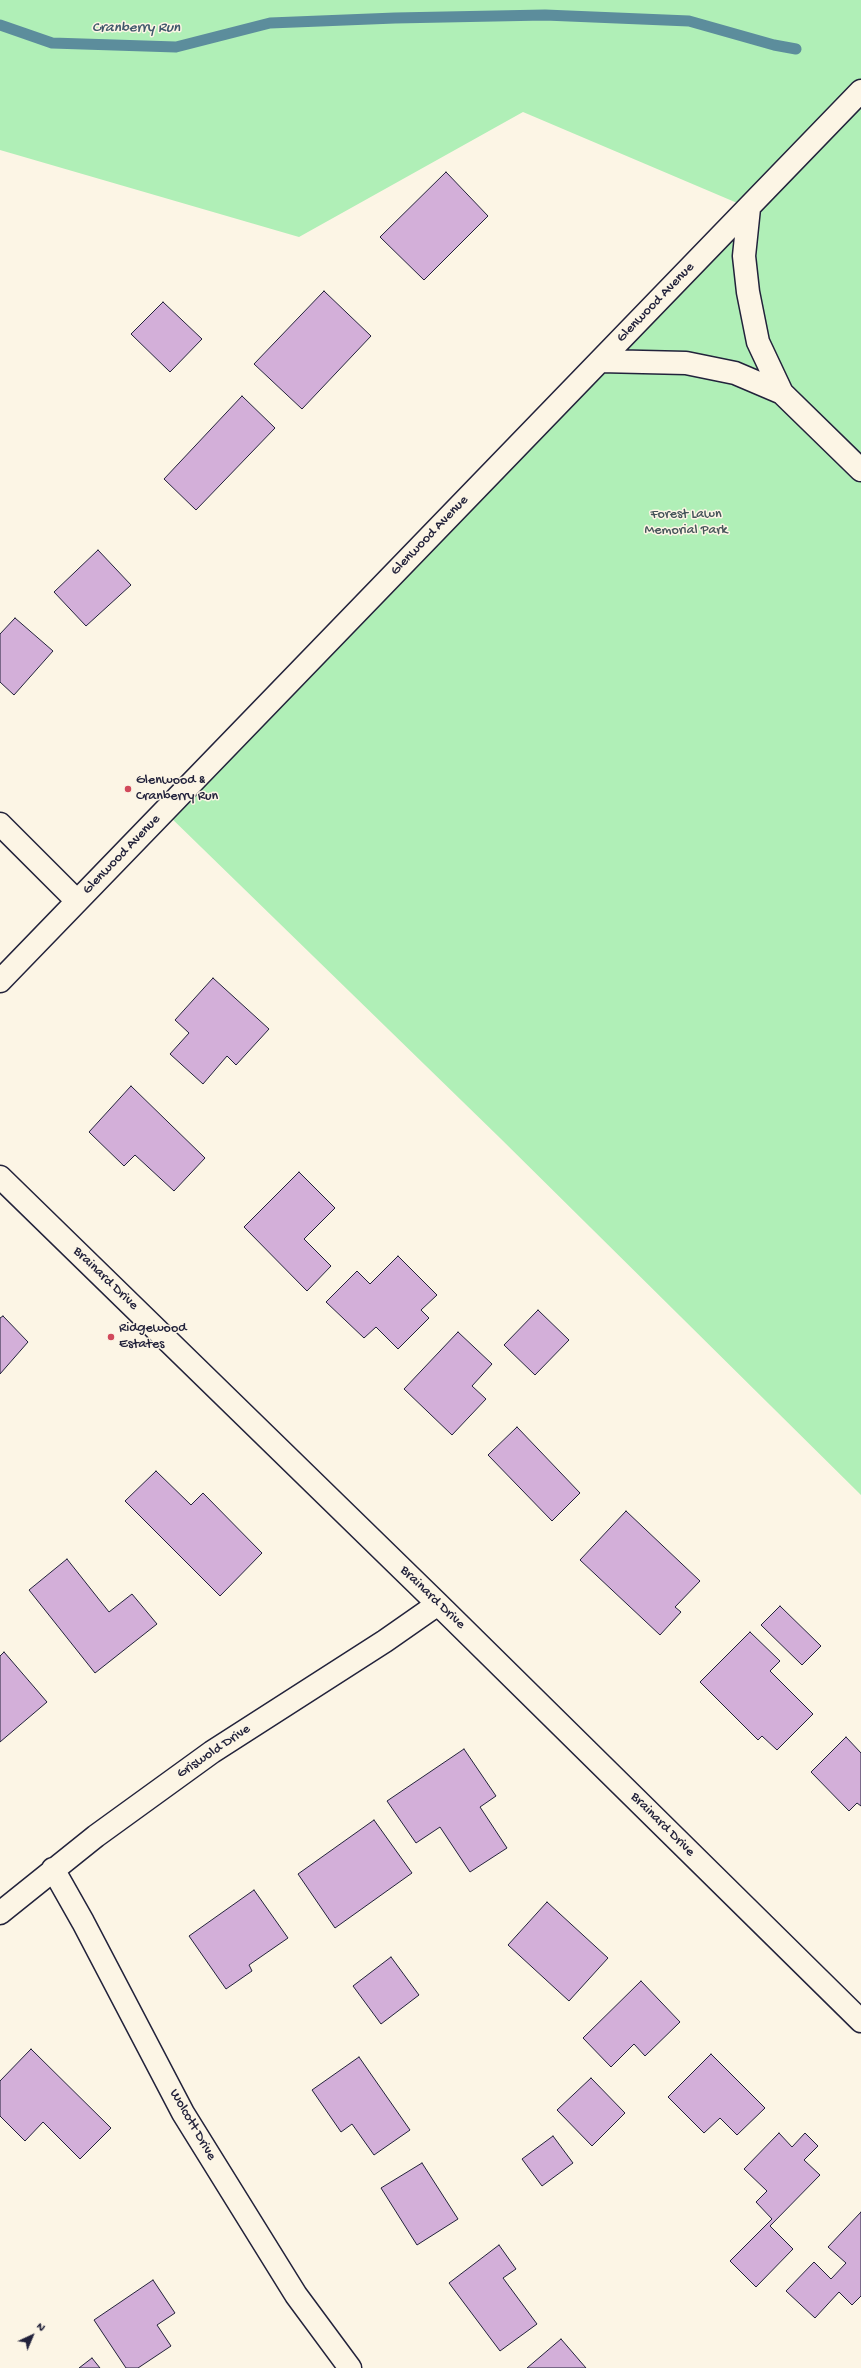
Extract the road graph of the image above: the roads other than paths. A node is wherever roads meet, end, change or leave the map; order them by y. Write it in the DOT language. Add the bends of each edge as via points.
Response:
graph roads {
  1 [pos="861,92"];
  2 [pos="749,208"];
  3 [pos="600,361"];
  4 [pos="782,393"];
  5 [pos="861,470"];
  6 [pos="0,824"];
  7 [pos="77,901"];
  8 [pos="0,980"];
  9 [pos="0,1177"];
  10 [pos="438,1604"];
  11 [pos="53,1870"];
  12 [pos="0,1914"];
  13 [pos="861,2021"];
  14 [pos="350,2368"];
  1 -- 2 [label="street, Glenwood Avenue"];
  2 -- 3 [label="street, Glenwood Avenue"];
  2 -- 4 [label="street" via="744,256 748,292 758,342"];
  3 -- 4 [label="street" via="686,363 735,373"];
  3 -- 7 [label="street, Glenwood Avenue"];
  4 -- 5 [label="street"];
  6 -- 7 [label="street"];
  7 -- 8 [label="street, Glenwood Avenue"];
  9 -- 10 [label="street, Brainard Drive"];
  10 -- 11 [label="street, Griswold Drive" via="212,1752"];
  10 -- 13 [label="street, Brainard Drive"];
  11 -- 12 [label="street, Griswold Drive"];
  11 -- 14 [label="street, Wolcott Drive" via="183,2113 296,2295"];
}
